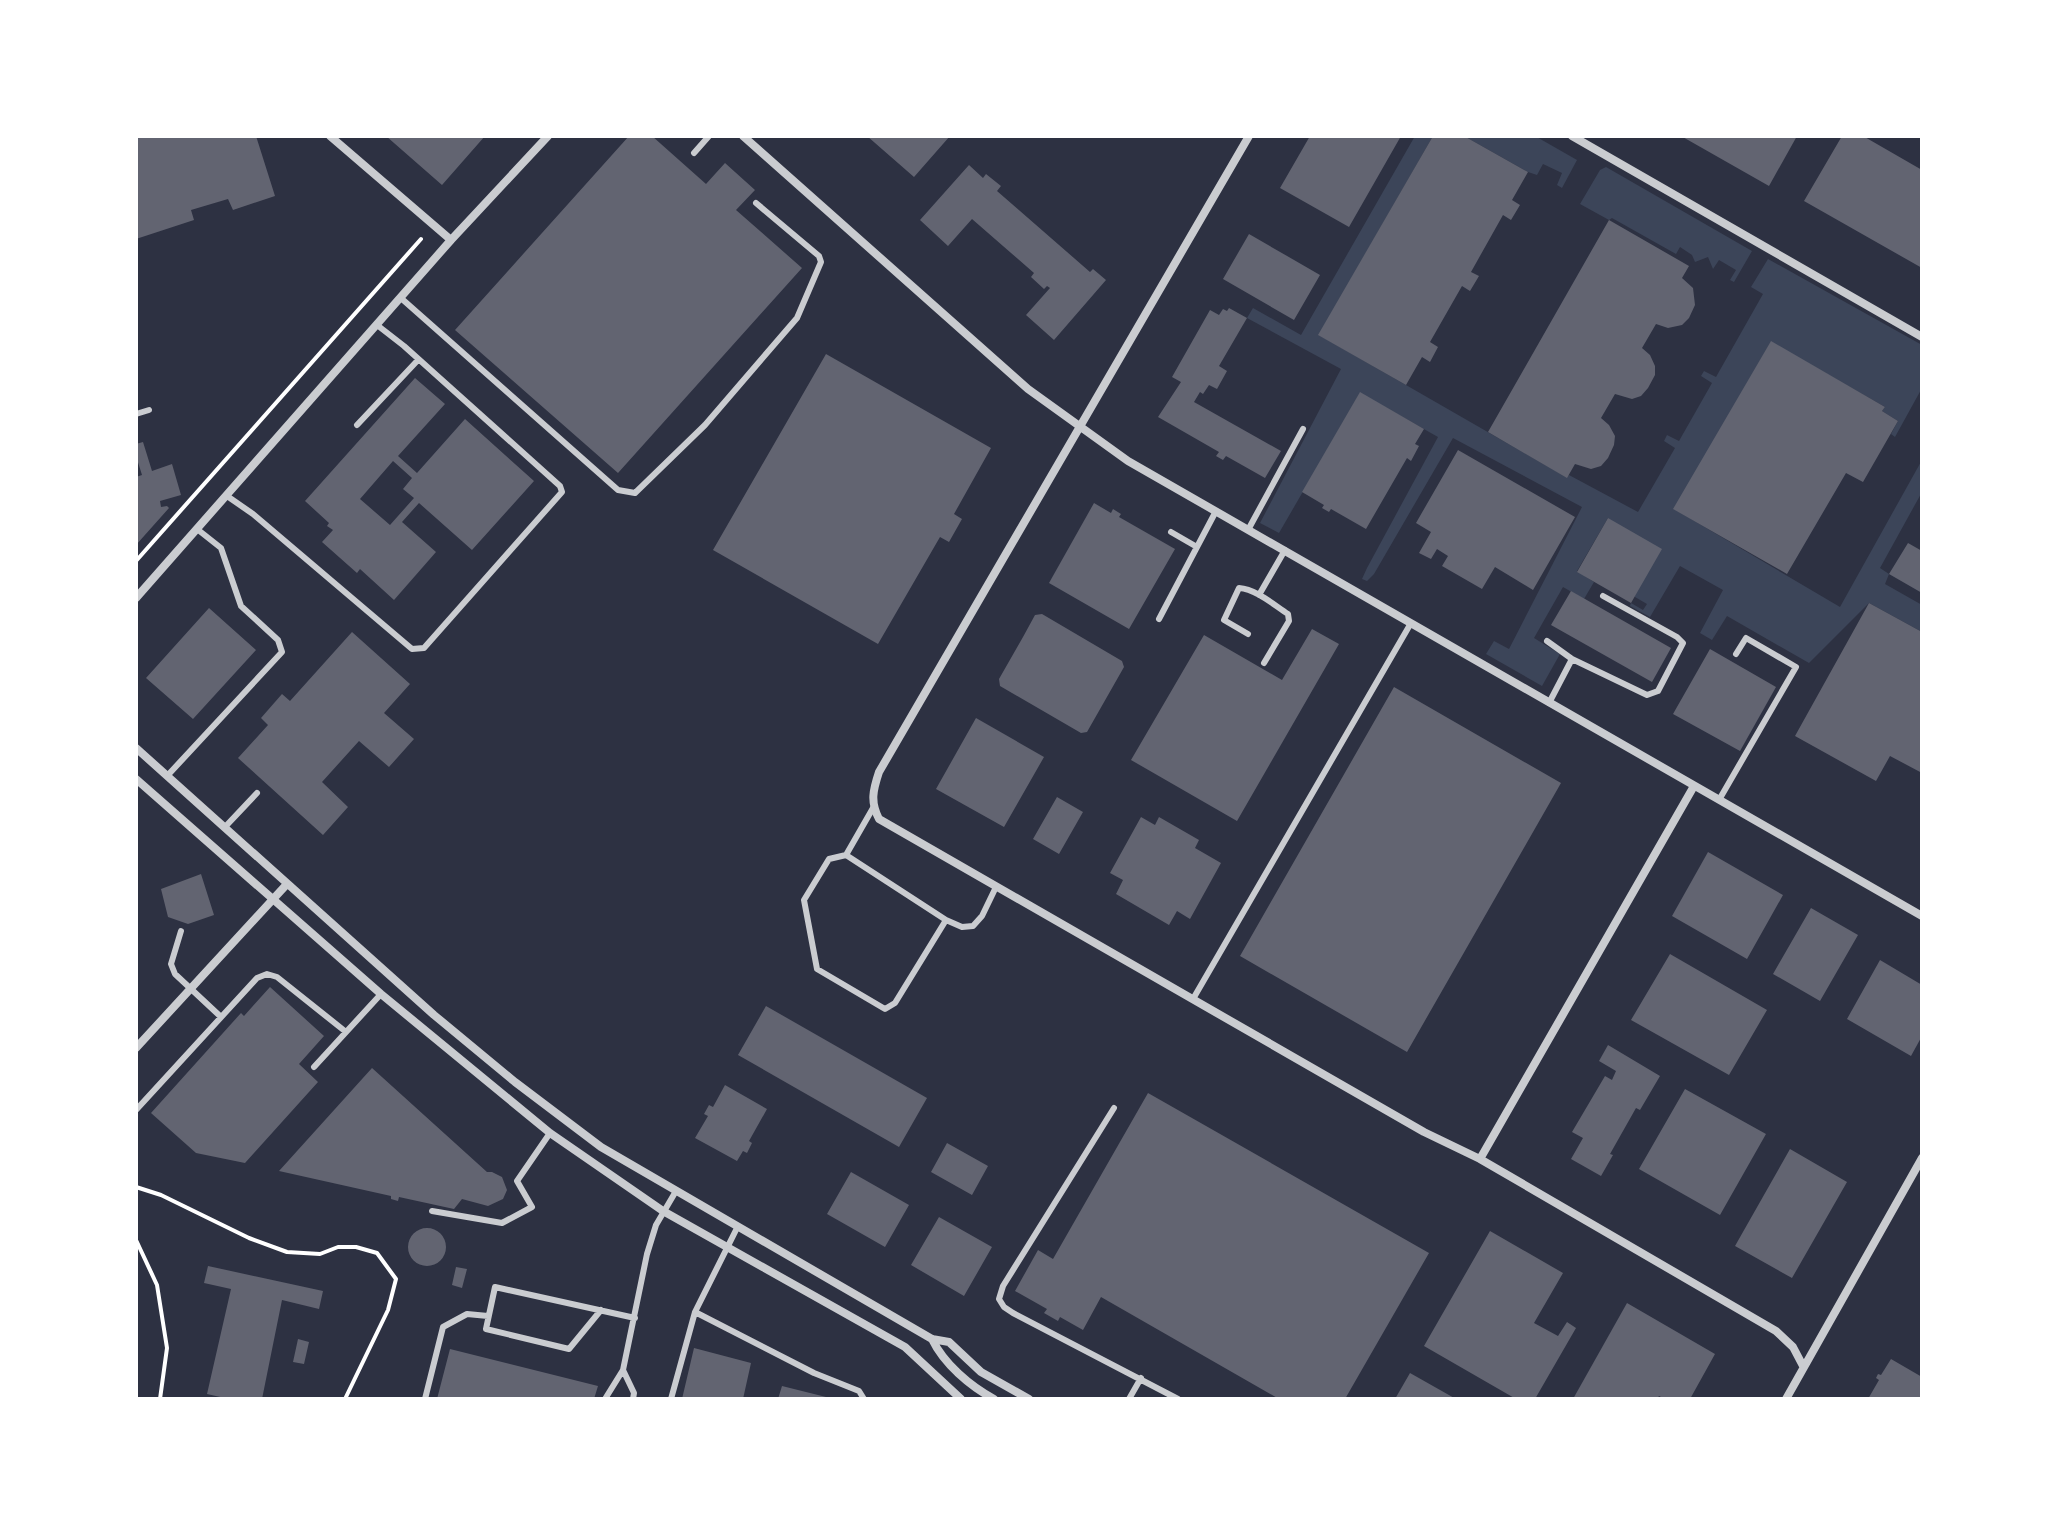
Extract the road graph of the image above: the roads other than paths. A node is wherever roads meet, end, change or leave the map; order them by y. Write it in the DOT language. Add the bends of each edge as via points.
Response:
graph roads {
  1 [pos="330,136"];
  2 [pos="548,136"];
  3 [pos="709,136"];
  4 [pos="743,136"];
  5 [pos="1249,136"];
  6 [pos="1572,136"];
  7 [pos="694,153"];
  8 [pos="756,203"];
  9 [pos="451,240"];
  10 [pos="402,299"];
  11 [pos="377,325"];
  12 [pos="1922,337"];
  13 [pos="418,360"];
  14 [pos="149,410"];
  15 [pos="136,414"];
  16 [pos="357,425"];
  17 [pos="1081,428"];
  18 [pos="1303,429"];
  19 [pos="227,496"];
  20 [pos="1216,511"];
  21 [pos="197,529"];
  22 [pos="1248,530"];
  23 [pos="1171,532"];
  24 [pos="1197,547"];
  25 [pos="1285,550"];
  26 [pos="1259,595"];
  27 [pos="1603,596"];
  28 [pos="136,598"];
  29 [pos="1159,619"];
  30 [pos="1411,623"];
  31 [pos="1248,634"];
  32 [pos="1547,641"];
  33 [pos="1736,654"];
  34 [pos="1572,659"];
  35 [pos="1264,663"];
  36 [pos="1549,703"];
  37 [pos="136,748"];
  38 [pos="168,775"];
  39 [pos="136,779"];
  40 [pos="1694,786"];
  41 [pos="257,793"];
  42 [pos="1719,800"];
  43 [pos="873,808"];
  44 [pos="225,827"];
  45 [pos="846,855"];
  46 [pos="287,884"];
  47 [pos="996,887"];
  48 [pos="273,899"];
  49 [pos="1922,916"];
  50 [pos="946,920"];
  51 [pos="181,931"];
  52 [pos="191,989"];
  53 [pos="381,994"];
  54 [pos="1193,999"];
  55 [pos="221,1017"];
  56 [pos="346,1032"];
  57 [pos="136,1048"];
  58 [pos="314,1067"];
  59 [pos="1114,1108"];
  60 [pos="136,1110"];
  61 [pos="550,1133"];
  62 [pos="1922,1158"];
  63 [pos="1480,1159"];
  64 [pos="676,1191"];
  65 [pos="432,1211"];
  66 [pos="663,1211"];
  67 [pos="737,1228"];
  68 [pos="725,1248"];
  69 [pos="601,1310"];
  70 [pos="695,1312"];
  71 [pos="488,1316"];
  72 [pos="635,1318"];
  73 [pos="932,1339"];
  74 [pos="1803,1366"];
  75 [pos="623,1370"];
  76 [pos="1141,1378"];
  77 [pos="425,1399"];
  78 [pos="605,1399"];
  79 [pos="633,1399"];
  80 [pos="671,1399"];
  81 [pos="864,1399"];
  82 [pos="961,1399"];
  83 [pos="994,1399"];
  84 [pos="1029,1399"];
  85 [pos="1129,1399"];
  86 [pos="1178,1399"];
  87 [pos="1786,1399"];
  1 -- 9 [label="street"];
  2 -- 9 [label="street"];
  3 -- 7 [label="lane"];
  4 -- 17 [label="street" via="1028,389"];
  5 -- 17 [label="street"];
  6 -- 12 [label="street"];
  8 -- 10 [label="lane" via="821,262 797,318 705,425 635,493 618,490"];
  9 -- 10 [label="street"];
  10 -- 11 [label="street"];
  11 -- 13 [label="lane"];
  11 -- 19 [label="street"];
  13 -- 16 [label="lane"];
  13 -- 19 [label="lane" via="562,492 424,648 412,649"];
  14 -- 15 [label="lane"];
  17 -- 20 [label="street"];
  17 -- 43 [label="street" via="879,772"];
  18 -- 22 [label="lane"];
  19 -- 21 [label="street"];
  20 -- 22 [label="street"];
  20 -- 24 [label="lane"];
  21 -- 28 [label="street"];
  21 -- 38 [label="lane" via="221,548 241,606 278,640 282,652"];
  22 -- 25 [label="street"];
  23 -- 24 [label="lane"];
  24 -- 29 [label="lane"];
  25 -- 26 [label="lane"];
  25 -- 30 [label="street"];
  26 -- 31 [label="lane" via="1239,588 1224,615"];
  26 -- 35 [label="lane" via="1288,614 1289,621"];
  27 -- 34 [label="lane" via="1683,643 1658,691 1647,695"];
  30 -- 36 [label="street"];
  30 -- 54 [label="lane"];
  32 -- 34 [label="lane"];
  33 -- 42 [label="lane" via="1746,638 1796,667"];
  34 -- 36 [label="lane"];
  36 -- 40 [label="street"];
  37 -- 38 [label="street"];
  38 -- 44 [label="street"];
  39 -- 48 [label="street"];
  40 -- 42 [label="street"];
  40 -- 63 [label="street"];
  41 -- 44 [label="lane"];
  42 -- 49 [label="street"];
  43 -- 45 [label="lane"];
  43 -- 47 [label="street" via="879,819"];
  44 -- 46 [label="street"];
  45 -- 50 [label="lane"];
  45 -- 50 [label="lane" via="829,859 804,900 817,969 885,1009 895,1003"];
  46 -- 48 [label="street"];
  46 -- 64 [label="street" via="515,1082 601,1147"];
  47 -- 50 [label="lane" via="973,926"];
  47 -- 54 [label="street"];
  48 -- 52 [label="street"];
  48 -- 53 [label="street"];
  51 -- 52 [label="lane" via="171,964"];
  52 -- 55 [label="lane"];
  52 -- 57 [label="street"];
  53 -- 56 [label="lane"];
  53 -- 61 [label="street"];
  54 -- 63 [label="street"];
  55 -- 56 [label="lane" via="267,974"];
  55 -- 60 [label="lane"];
  56 -- 58 [label="lane"];
  59 -- 76 [label="lane" via="999,1299 1013,1313"];
  61 -- 65 [label="lane" via="517,1181 532,1207 502,1223"];
  61 -- 66 [label="street"];
  62 -- 74 [label="street"];
  63 -- 74 [label="street" via="1776,1331"];
  64 -- 66 [label="lane"];
  64 -- 67 [label="street"];
  66 -- 68 [label="street"];
  66 -- 72 [label="lane" via="647,1254"];
  67 -- 68 [label="lane"];
  67 -- 73 [label="street"];
  68 -- 70 [label="lane"];
  68 -- 82 [label="street" via="905,1347"];
  69 -- 71 [label="lane" via="495,1287"];
  69 -- 71 [label="lane" via="569,1349 486,1329"];
  69 -- 72 [label="lane"];
  70 -- 80 [label="lane"];
  70 -- 81 [label="lane" via="859,1391"];
  71 -- 77 [label="lane" via="467,1314 443,1327"];
  72 -- 75 [label="lane"];
  73 -- 83 [label="street" via="974,1388"];
  73 -- 84 [label="street" via="949,1342 981,1372"];
  74 -- 87 [label="street"];
  75 -- 78 [label="lane"];
  75 -- 79 [label="lane"];
  76 -- 85 [label="lane"];
  76 -- 86 [label="lane"];
}
